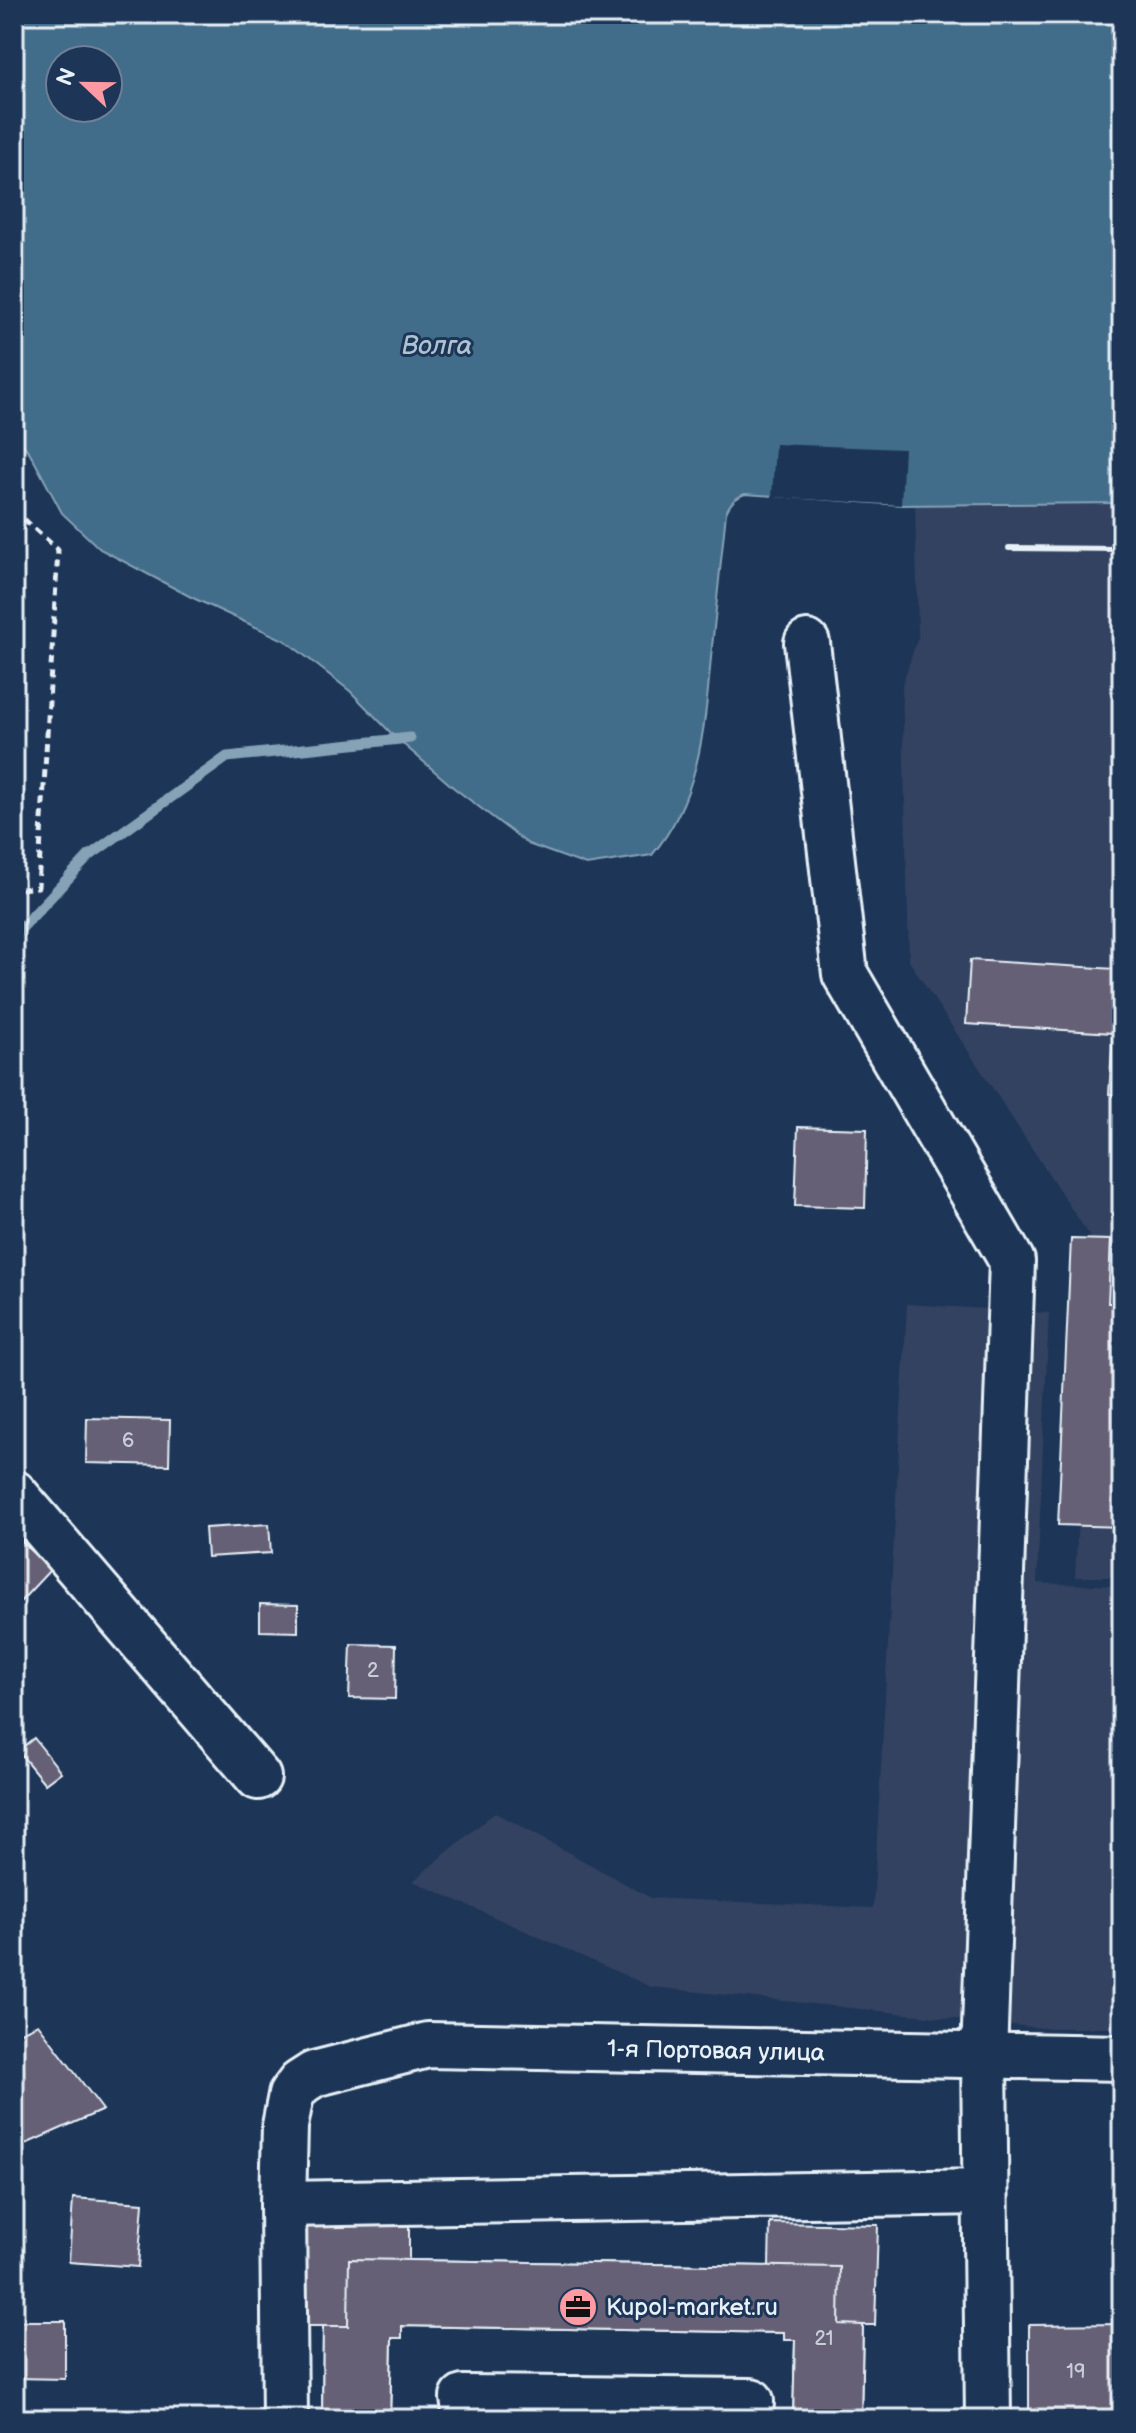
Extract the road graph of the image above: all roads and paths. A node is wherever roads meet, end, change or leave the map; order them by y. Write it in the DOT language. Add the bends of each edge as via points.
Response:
graph roads {
  1 [pos="14,510"];
  2 [pos="807,643"];
  3 [pos="14,890"];
  4 [pos="14,1493"];
  5 [pos="258,1777"];
  6 [pos="984,2056"];
  7 [pos="1122,2058"];
  8 [pos="984,2192"];
  9 [pos="283,2204"];
  10 [pos="285,2419"];
  11 [pos="466,2419"];
  12 [pos="750,2419"];
  13 [pos="988,2419"];
  1 -- 3 [label="path" via="58,550 38,887"];
  2 -- 6 [label="street" via="845,974 1012,1261"];
  4 -- 5 [label="street"];
  6 -- 7 [label="street, 1-я Портовая улица"];
  6 -- 8 [label="street"];
  6 -- 9 [label="street, 1-я Портовая улица" via="428,2045 314,2074 300,2083 287,2111"];
  8 -- 9 [label="street"];
  8 -- 13 [label="street"];
  9 -- 10 [label="street"];
  11 -- 12 [label="street" via="463,2398 751,2401"];
}
